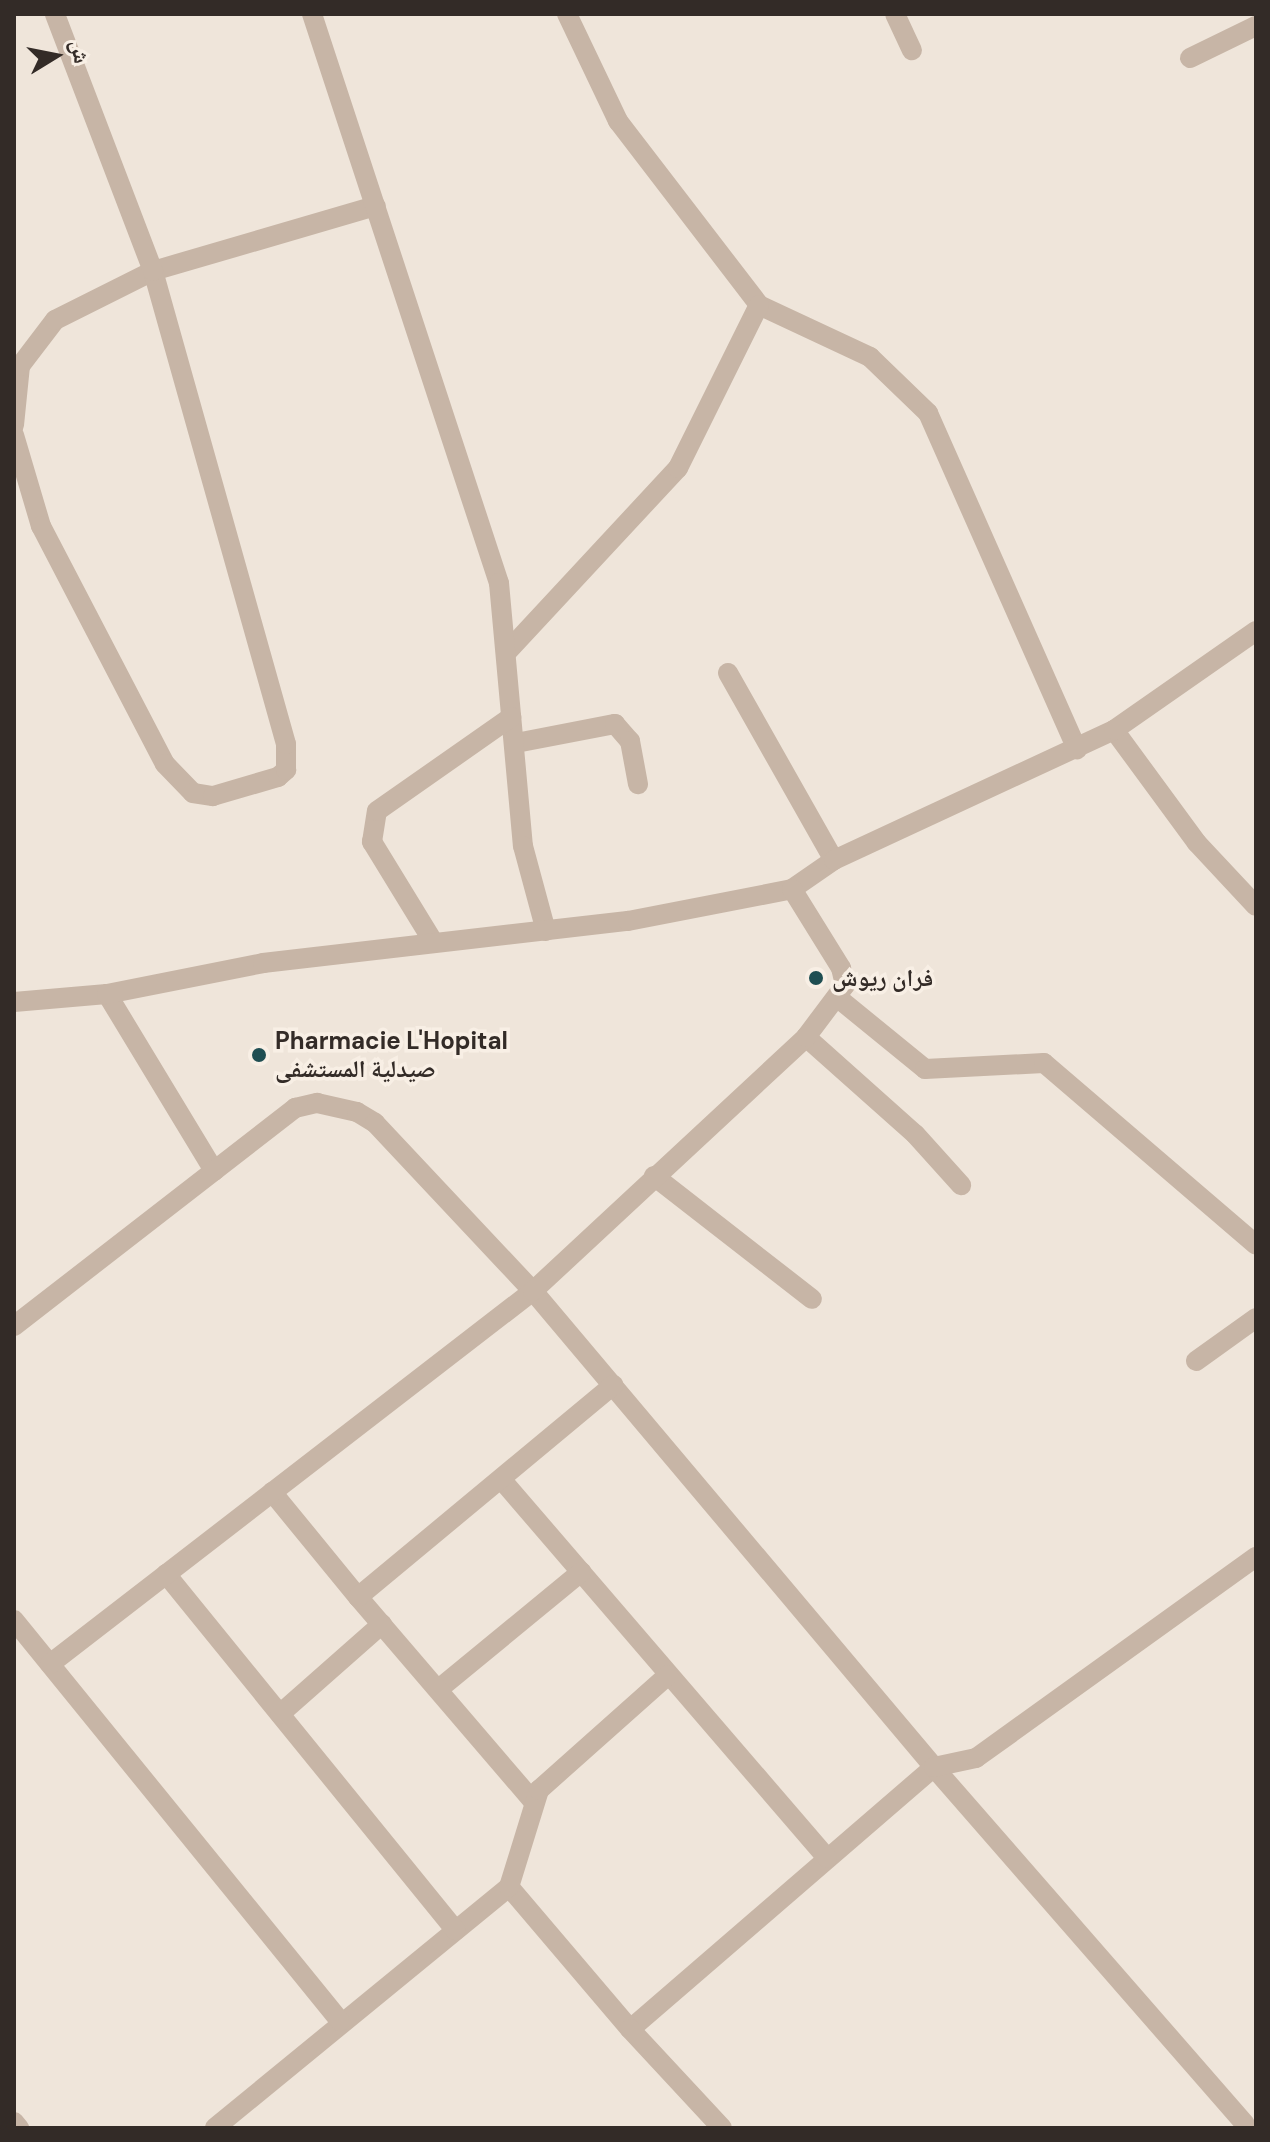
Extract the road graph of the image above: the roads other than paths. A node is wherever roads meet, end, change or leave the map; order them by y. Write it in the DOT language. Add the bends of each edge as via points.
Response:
graph roads {
  1 [pos="55,14"];
  2 [pos="312,14"];
  3 [pos="567,14"];
  4 [pos="895,14"];
  5 [pos="1256,26"];
  6 [pos="912,50"];
  7 [pos="1190,58"];
  8 [pos="376,206"];
  9 [pos="153,271"];
  10 [pos="759,305"];
  11 [pos="14,425"];
  12 [pos="14,435"];
  13 [pos="1255,633"];
  14 [pos="507,652"];
  15 [pos="728,673"];
  16 [pos="511,717"];
  17 [pos="1114,730"];
  18 [pos="516,743"];
  19 [pos="1077,749"];
  20 [pos="638,784"];
  21 [pos="834,860"];
  22 [pos="792,889"];
  23 [pos="1256,906"];
  24 [pos="546,931"];
  25 [pos="434,943"];
  26 [pos="107,994"];
  27 [pos="838,998"];
  28 [pos="14,1002"];
  29 [pos="806,1037"];
  30 [pos="214,1171"];
  31 [pos="654,1176"];
  32 [pos="961,1185"];
  33 [pos="1256,1245"];
  34 [pos="533,1291"];
  35 [pos="812,1299"];
  36 [pos="1256,1318"];
  37 [pos="14,1326"];
  38 [pos="1196,1361"];
  39 [pos="613,1385"];
  40 [pos="501,1479"];
  41 [pos="272,1492"];
  42 [pos="1256,1557"];
  43 [pos="581,1572"];
  44 [pos="166,1574"];
  45 [pos="358,1597"];
  46 [pos="14,1620"];
  47 [pos="382,1624"];
  48 [pos="50,1664"];
  49 [pos="668,1675"];
  50 [pos="440,1688"];
  51 [pos="280,1714"];
  52 [pos="934,1767"];
  53 [pos="532,1800"];
  54 [pos="827,1858"];
  55 [pos="509,1887"];
  56 [pos="455,1930"];
  57 [pos="340,2021"];
  58 [pos="630,2029"];
  59 [pos="14,2122"];
  60 [pos="1247,2122"];
  61 [pos="19,2128"];
  62 [pos="215,2128"];
  63 [pos="722,2128"];
  1 -- 9 [label="street"];
  2 -- 8 [label="street"];
  3 -- 10 [label="street" via="618,121"];
  4 -- 6 [label="street"];
  5 -- 7 [label="street"];
  8 -- 9 [label="street"];
  8 -- 14 [label="street" via="499,583"];
  9 -- 11 [label="street" via="55,320 20,366"];
  9 -- 12 [label="street" via="286,744 286,770 278,777 213,796 193,793 165,764 41,526"];
  10 -- 14 [label="street" via="678,468"];
  10 -- 19 [label="street" via="870,357 928,413"];
  13 -- 17 [label="street"];
  14 -- 16 [label="street"];
  15 -- 21 [label="street"];
  16 -- 18 [label="street"];
  16 -- 25 [label="street" via="377,811 372,842"];
  17 -- 19 [label="street"];
  17 -- 23 [label="street" via="1197,843"];
  18 -- 20 [label="street" via="615,724 630,741"];
  18 -- 24 [label="street" via="523,846"];
  19 -- 21 [label="street"];
  21 -- 22 [label="street"];
  22 -- 24 [label="street"];
  22 -- 27 [label="street" via="841,968 845,985"];
  24 -- 25 [label="street"];
  25 -- 26 [label="street" via="263,963"];
  26 -- 28 [label="street"];
  26 -- 30 [label="street"];
  27 -- 29 [label="street"];
  27 -- 33 [label="street" via="925,1069 1044,1063"];
  29 -- 31 [label="street"];
  29 -- 32 [label="street" via="915,1134"];
  30 -- 34 [label="street" via="295,1108 339,1105 375,1123"];
  30 -- 37 [label="street"];
  31 -- 34 [label="street"];
  31 -- 35 [label="street"];
  34 -- 39 [label="street"];
  34 -- 41 [label="street"];
  36 -- 38 [label="street"];
  39 -- 40 [label="street"];
  39 -- 52 [label="street"];
  40 -- 43 [label="street"];
  40 -- 45 [label="street"];
  41 -- 44 [label="street"];
  41 -- 45 [label="street"];
  42 -- 52 [label="street" via="976,1758"];
  43 -- 49 [label="street"];
  43 -- 50 [label="street"];
  44 -- 48 [label="street"];
  44 -- 51 [label="street"];
  45 -- 47 [label="street"];
  46 -- 48 [label="street"];
  47 -- 50 [label="street"];
  47 -- 51 [label="street"];
  48 -- 57 [label="street"];
  49 -- 53 [label="street"];
  49 -- 54 [label="street"];
  50 -- 53 [label="street"];
  51 -- 56 [label="street"];
  52 -- 54 [label="street"];
  52 -- 60 [label="street"];
  53 -- 55 [label="street" via="534,1809"];
  54 -- 58 [label="street"];
  55 -- 56 [label="street"];
  55 -- 58 [label="street"];
  56 -- 57 [label="street"];
  57 -- 62 [label="street"];
  58 -- 63 [label="street"];
  59 -- 61 [label="street"];
}
